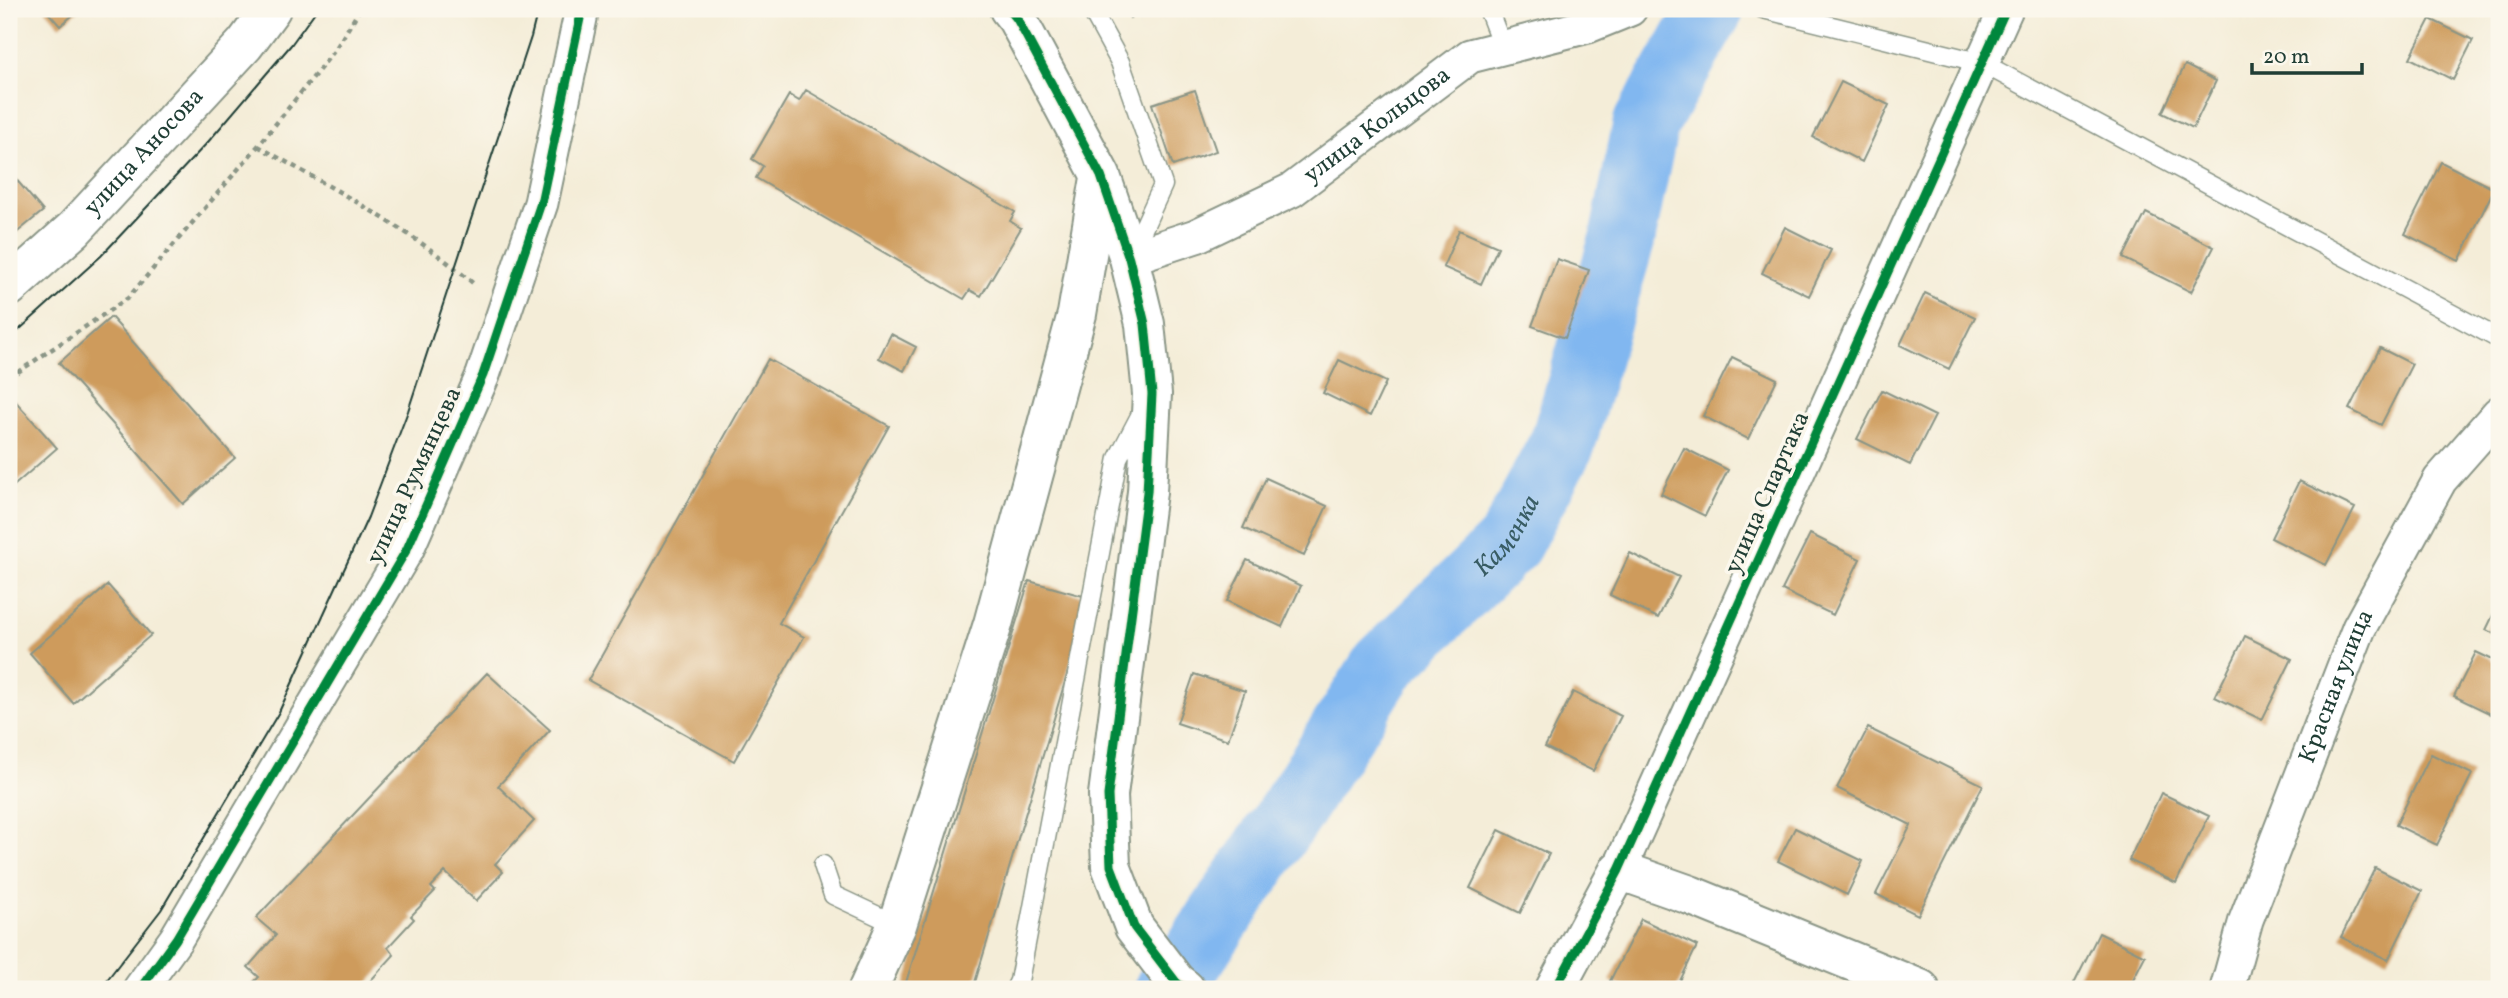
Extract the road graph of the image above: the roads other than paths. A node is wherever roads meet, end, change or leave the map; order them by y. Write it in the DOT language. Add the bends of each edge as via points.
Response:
graph roads {
  1 [pos="271,9"];
  2 [pos="582,9"];
  3 [pos="1009,9"];
  4 [pos="1091,9"];
  5 [pos="1488,9"];
  6 [pos="1630,9"];
  7 [pos="1763,9"];
  8 [pos="2006,9"];
  9 [pos="1503,48"];
  10 [pos="1982,64"];
  11 [pos="1101,176"];
  12 [pos="1129,258"];
  13 [pos="9,287"];
  14 [pos="2499,339"];
  15 [pos="1152,394"];
  16 [pos="2499,413"];
  17 [pos="823,865"];
  18 [pos="1619,870"];
  19 [pos="897,925"];
  20 [pos="140,989"];
  21 [pos="869,989"];
  22 [pos="1015,989"];
  23 [pos="1185,989"];
  24 [pos="1555,989"];
  25 [pos="1920,989"];
  26 [pos="2227,989"];
  1 -- 13 [label="street, улица Аносова" via="245,44 74,229"];
  2 -- 20 [label="street, улица Румянцева" via="541,203 483,374 407,549 176,939"];
  3 -- 11 [label="street"];
  4 -- 12 [label="lane" via="1120,62 1163,185"];
  5 -- 9 [label="lane"];
  6 -- 9 [label="street, улица Кольцова" via="1588,26"];
  7 -- 10 [label="lane"];
  8 -- 10 [label="street, улица Спартака"];
  9 -- 12 [label="street, улица Кольцова" via="1470,57 1293,190 1196,236"];
  10 -- 14 [label="lane"];
  10 -- 18 [label="street, улица Спартака"];
  11 -- 12 [label="street"];
  11 -- 19 [label="street" via="1077,314 1022,516"];
  12 -- 15 [label="street" via="1145,324"];
  15 -- 22 [label="lane" via="1118,458"];
  15 -- 23 [label="street" via="1147,492 1108,795 1111,866 1134,927"];
  16 -- 26 [label="street, Красная улица" via="2440,480 2359,628 2246,920"];
  17 -- 19 [label="lane" via="833,895"];
  18 -- 24 [label="street, улица Спартака"];
  18 -- 25 [label="street"];
  19 -- 21 [label="street"];
}
